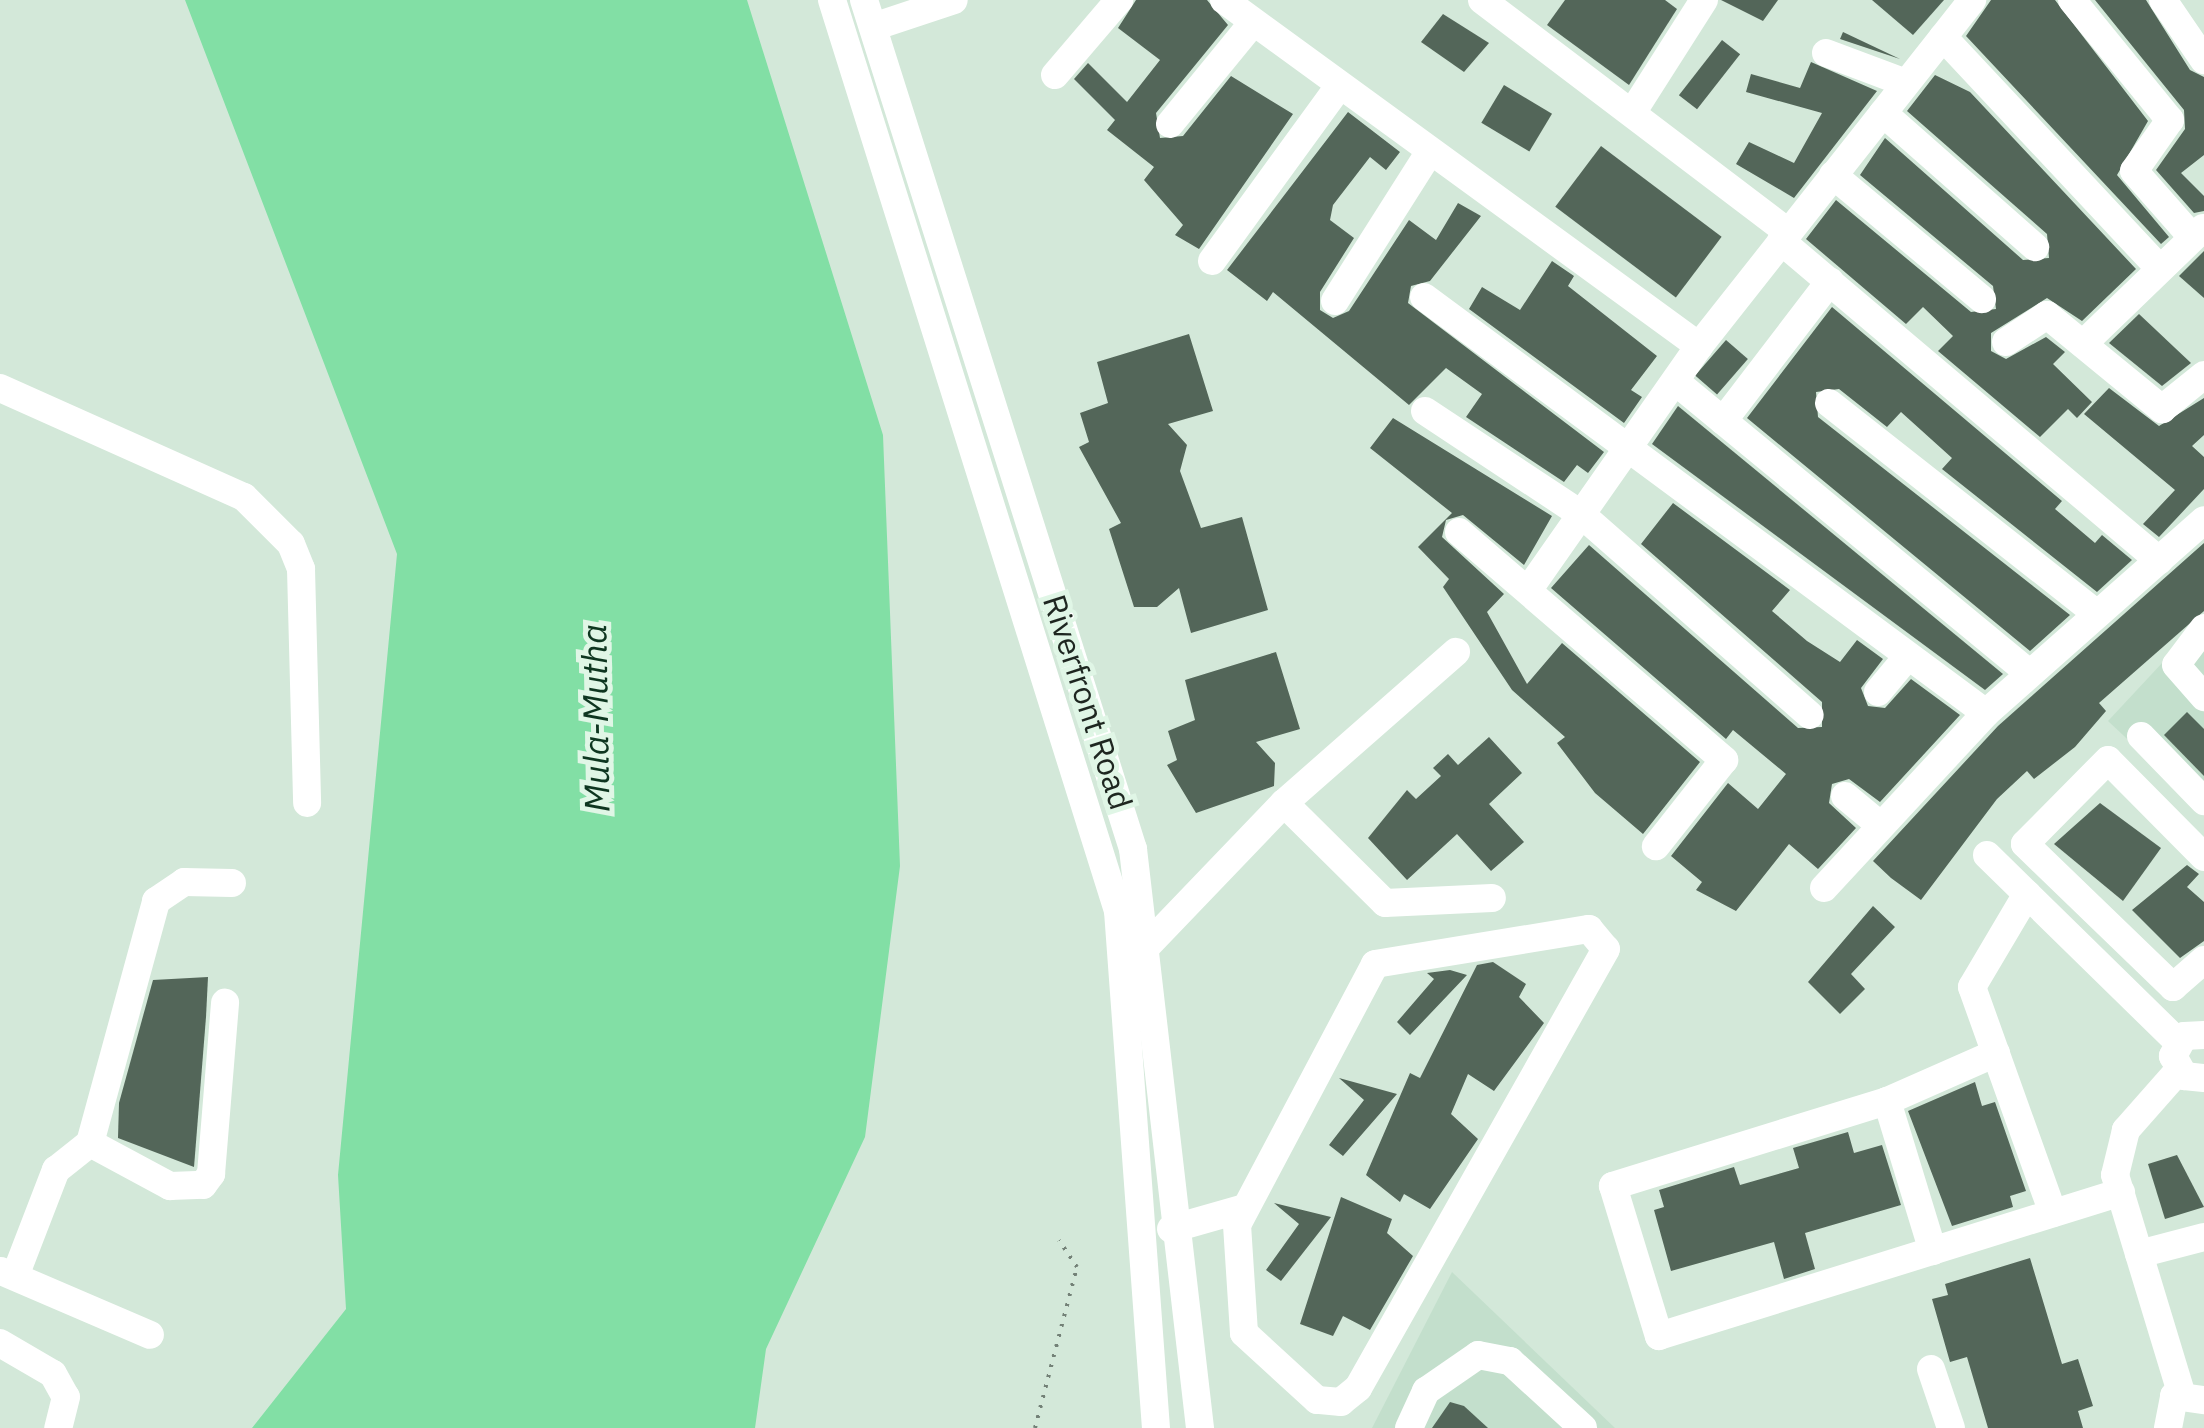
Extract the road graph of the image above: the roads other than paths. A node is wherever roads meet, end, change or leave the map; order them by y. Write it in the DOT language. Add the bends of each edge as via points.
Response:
graph roads {
  1 [pos="832,0"];
  2 [pos="864,0"];
  3 [pos="954,0"];
  4 [pos="1119,0"];
  5 [pos="1224,0"];
  6 [pos="1482,0"];
  7 [pos="1704,0"];
  8 [pos="1972,0"];
  9 [pos="2072,0"];
  10 [pos="2163,0"];
  11 [pos="1251,25"];
  12 [pos="873,28"];
  13 [pos="1943,36"];
  14 [pos="1826,52"];
  15 [pos="2204,60"];
  16 [pos="1056,75"];
  17 [pos="1906,83"];
  18 [pos="1337,89"];
  19 [pos="1632,113"];
  20 [pos="1883,113"];
  21 [pos="1170,124"];
  22 [pos="1430,153"];
  23 [pos="1833,176"];
  24 [pos="2198,232"];
  25 [pos="1785,236"];
  26 [pos="2035,248"];
  27 [pos="1212,261"];
  28 [pos="2156,266"];
  29 [pos="1830,281"];
  30 [pos="1424,297"];
  31 [pos="1982,299"];
  32 [pos="1335,301"];
  33 [pos="2006,342"];
  34 [pos="2083,344"];
  35 [pos="1699,346"];
  36 [pos="2204,375"];
  37 [pos="1676,382"];
  38 [pos="0,388"];
  39 [pos="1830,403"];
  40 [pos="1425,411"];
  41 [pos="1722,421"];
  42 [pos="1632,446"];
  43 [pos="1582,516"];
  44 [pos="2204,520"];
  45 [pos="1459,532"];
  46 [pos="2159,560"];
  47 [pos="1530,589"];
  48 [pos="2097,614"];
  49 [pos="2204,628"];
  50 [pos="1456,652"];
  51 [pos="1908,656"];
  52 [pos="2029,674"];
  53 [pos="1878,692"];
  54 [pos="2204,697"];
  55 [pos="1986,713"];
  56 [pos="1810,715"];
  57 [pos="2141,736"];
  58 [pos="1845,796"];
  59 [pos="2204,801"];
  60 [pos="307,803"];
  61 [pos="1284,803"];
  62 [pos="1880,825"];
  63 [pos="1656,846"];
  64 [pos="1987,855"];
  65 [pos="2204,857"];
  66 [pos="232,883"];
  67 [pos="1824,888"];
  68 [pos="2027,894"];
  69 [pos="1492,898"];
  70 [pos="1150,941"];
  71 [pos="2204,960"];
  72 [pos="1126,975"];
  73 [pos="225,1003"];
  74 [pos="2191,1038"];
  75 [pos="1996,1053"];
  76 [pos="2191,1074"];
  77 [pos="1887,1100"];
  78 [pos="90,1143"];
  79 [pos="2120,1192"];
  80 [pos="1241,1209"];
  81 [pos="2053,1214"];
  82 [pos="1171,1229"];
  83 [pos="2204,1236"];
  84 [pos="1933,1250"];
  85 [pos="2139,1254"];
  86 [pos="7,1273"];
  87 [pos="150,1335"];
  88 [pos="0,1344"];
  89 [pos="1931,1369"];
  90 [pos="2193,1396"];
  91 [pos="2163,1427"];
  92 [pos="58,1428"];
  93 [pos="1156,1428"];
  94 [pos="1200,1428"];
  95 [pos="1409,1428"];
  96 [pos="1583,1428"];
  97 [pos="1951,1428"];
  1 -- 72 [label="street, Riverfront Road" via="1098,828"];
  2 -- 12 [label="street, Riverfront Road"];
  3 -- 12 [label="street"];
  4 -- 16 [label="street"];
  5 -- 11 [label="street"];
  6 -- 19 [label="street"];
  7 -- 19 [label="street"];
  8 -- 13 [label="street"];
  9 -- 24 [label="street" via="2170,120 2134,171"];
  10 -- 15 [label="street"];
  11 -- 18 [label="street"];
  11 -- 21 [label="street"];
  12 -- 70 [label="street, Riverfront Road" via="1116,785"];
  13 -- 17 [label="street"];
  13 -- 28 [label="street"];
  14 -- 17 [label="street"];
  17 -- 20 [label="street"];
  18 -- 22 [label="street"];
  18 -- 27 [label="street"];
  19 -- 25 [label="street"];
  20 -- 23 [label="street"];
  20 -- 26 [label="street"];
  22 -- 32 [label="street"];
  22 -- 35 [label="street"];
  23 -- 25 [label="street"];
  23 -- 31 [label="street"];
  24 -- 28 [label="street"];
  25 -- 29 [label="street"];
  25 -- 35 [label="street"];
  28 -- 34 [label="street"];
  29 -- 41 [label="street"];
  29 -- 46 [label="street"];
  30 -- 42 [label="street"];
  33 -- 34 [label="street" via="2038,314"];
  34 -- 36 [label="street" via="2162,409"];
  35 -- 37 [label="street"];
  37 -- 41 [label="street"];
  37 -- 42 [label="street"];
  38 -- 60 [label="street" via="244,497 291,544 301,569"];
  39 -- 48 [label="street"];
  40 -- 43 [label="street"];
  41 -- 52 [label="street"];
  42 -- 43 [label="street"];
  42 -- 51 [label="street"];
  43 -- 47 [label="street"];
  43 -- 56 [label="street"];
  44 -- 46 [label="street"];
  45 -- 47 [label="street"];
  46 -- 48 [label="street"];
  47 -- 63 [label="street" via="1724,760"];
  48 -- 52 [label="street"];
  49 -- 54 [label="street" via="2176,665"];
  50 -- 61 [label="street"];
  51 -- 53 [label="street"];
  51 -- 55 [label="street"];
  52 -- 55 [label="street"];
  55 -- 62 [label="street"];
  57 -- 59 [label="street"];
  58 -- 62 [label="street"];
  61 -- 69 [label="street" via="1385,903"];
  61 -- 70 [label="street"];
  62 -- 67 [label="street"];
  64 -- 68 [label="street"];
  65 -- 71 [label="street" via="2108,760 2025,844 2173,987"];
  66 -- 78 [label="street" via="184,882 156,900"];
  68 -- 74 [label="street"];
  68 -- 75 [label="street" via="1972,987"];
  70 -- 72 [label="street"];
  70 -- 82 [label="street, Riverfront Road"];
  72 -- 93 [label="street, Riverfront Road"];
  73 -- 78 [label="street" via="211,1174 202,1185 170,1186"];
  74 -- 76 [label="street"];
  75 -- 77 [label="street"];
  75 -- 81 [label="street"];
  76 -- 79 [label="street" via="2115,1151"];
  77 -- 84 [label="street"];
  77 -- 84 [label="street" via="1613,1186 1659,1336"];
  78 -- 86 [label="street" via="56,1170"];
  79 -- 81 [label="street"];
  79 -- 85 [label="street"];
  80 -- 80 [label="street" via="1375,964 1589,928 1602,936 1606,949 1358,1388 1341,1402 1317,1400 1244,1333"];
  80 -- 82 [label="street"];
  81 -- 84 [label="street"];
  82 -- 94 [label="street, Riverfront Road"];
  83 -- 85 [label="street"];
  85 -- 90 [label="street"];
  86 -- 87 [label="street"];
  88 -- 92 [label="street" via="54,1374 66,1397"];
  89 -- 97 [label="street"];
  90 -- 91 [label="street" via="2168,1402"];
  95 -- 96 [label="street" via="1426,1391 1478,1355 1510,1361"];
}
